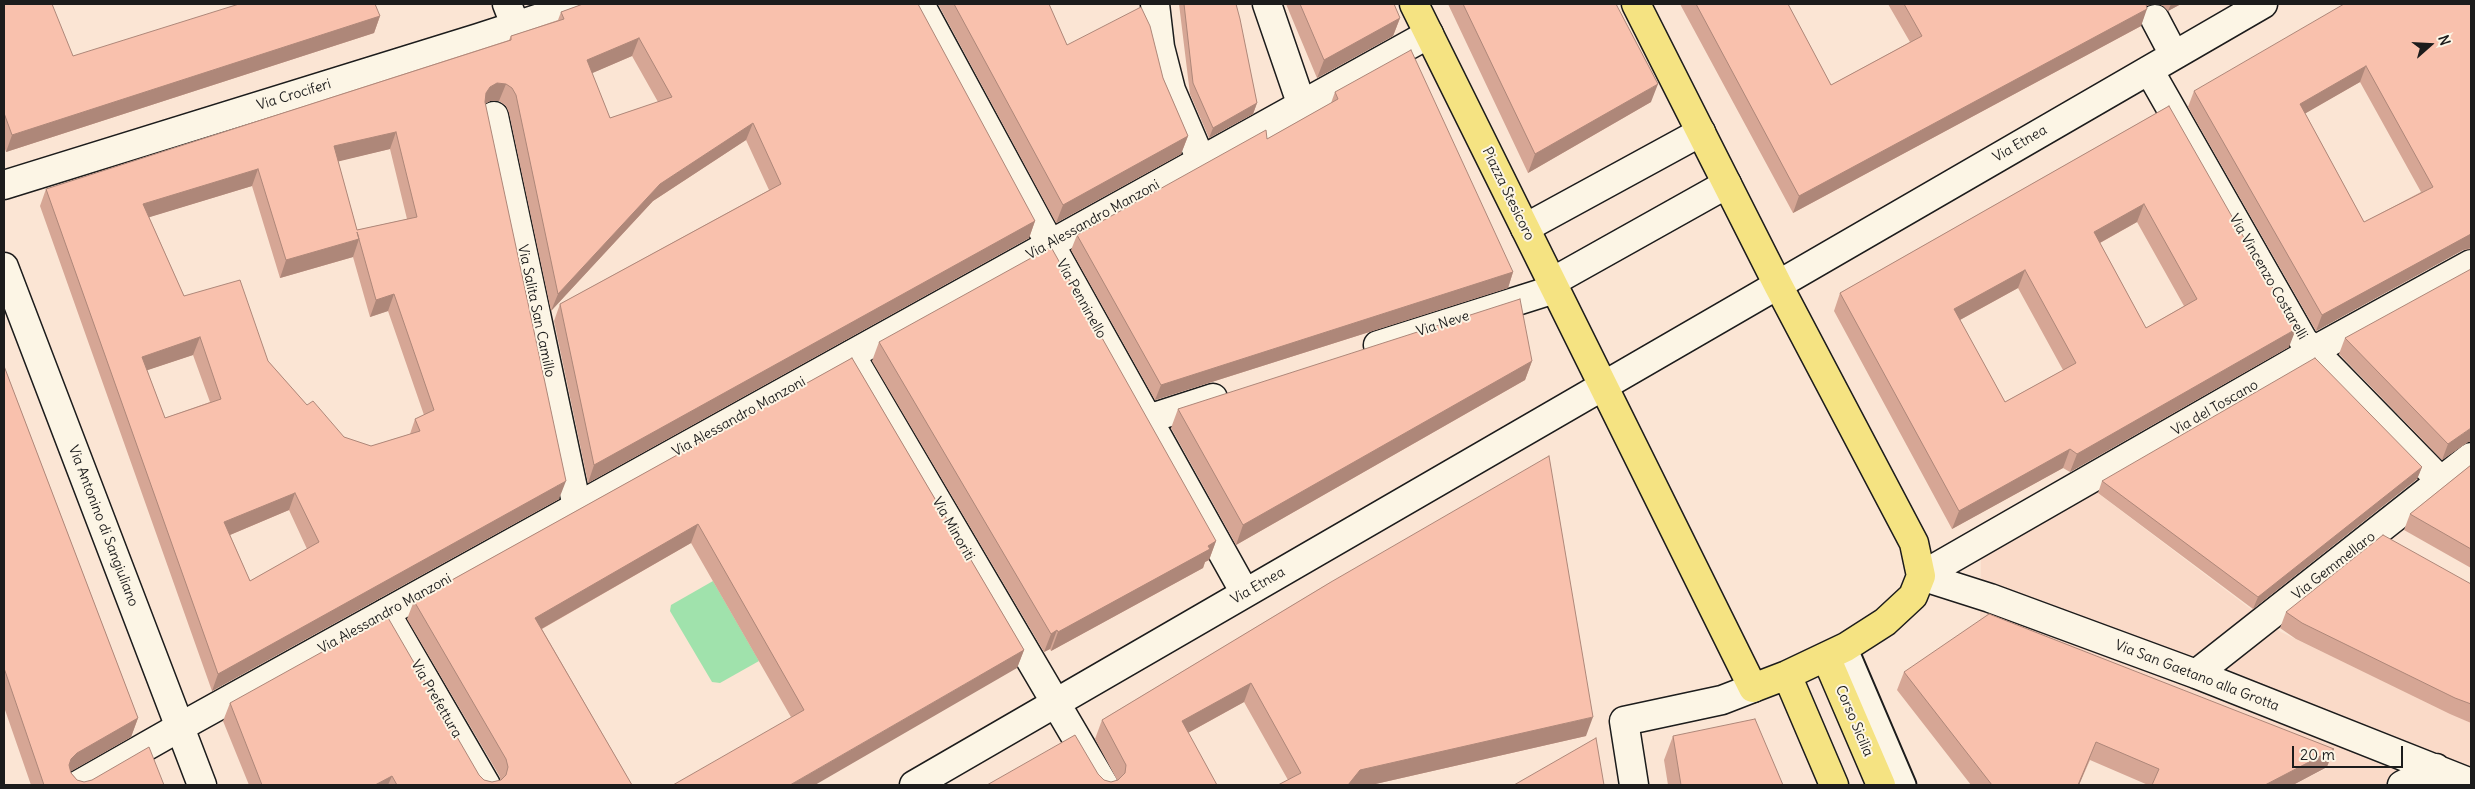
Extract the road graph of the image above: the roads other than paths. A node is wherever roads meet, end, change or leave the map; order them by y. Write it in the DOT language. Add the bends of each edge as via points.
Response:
graph roads {
  1 [pos="583,4"];
  2 [pos="920,4"];
  3 [pos="1155,4"];
  4 [pos="1267,4"];
  5 [pos="1414,4"];
  6 [pos="1636,4"];
  7 [pos="2263,4"];
  8 [pos="511,15"];
  9 [pos="2155,19"];
  10 [pos="1429,34"];
  11 [pos="2174,56"];
  12 [pos="2149,70"];
  13 [pos="1301,103"];
  14 [pos="494,116"];
  15 [pos="1701,132"];
  16 [pos="1202,160"];
  17 [pos="1727,184"];
  18 [pos="4,185"];
  19 [pos="1525,228"];
  20 [pos="1050,244"];
  21 [pos="2471,265"];
  22 [pos="4,267"];
  23 [pos="1553,285"];
  24 [pos="1778,285"];
  25 [pos="2313,351"];
  26 [pos="1352,353"];
  27 [pos="851,355"];
  28 [pos="1602,385"];
  29 [pos="1241,389"];
  30 [pos="1148,419"];
  31 [pos="2471,457"];
  32 [pos="2441,481"];
  33 [pos="577,507"];
  34 [pos="2376,532"];
  35 [pos="2402,547"];
  36 [pos="1921,576"];
  37 [pos="1245,593"];
  38 [pos="386,613"];
  39 [pos="1836,652"];
  40 [pos="2196,674"];
  41 [pos="1787,675"];
  42 [pos="1752,688"];
  43 [pos="1056,703"];
  44 [pos="180,727"];
  45 [pos="2436,768"];
  46 [pos="2471,783"];
  47 [pos="78,785"];
  48 [pos="202,785"];
  49 [pos="486,785"];
  50 [pos="914,785"];
  51 [pos="1104,785"];
  52 [pos="1634,785"];
  53 [pos="1834,785"];
  54 [pos="1881,785"];
  55 [pos="1905,785"];
  56 [pos="2402,785"];
  1 -- 8 [label="street, Via Crociferi"];
  2 -- 20 [label="street, Via Penninello"];
  3 -- 16 [label="street" via="1160,47 1171,90"];
  4 -- 13 [label="street"];
  5 -- 10 [label="main road, Piazza Stesicoro"];
  6 -- 15 [label="main road"];
  7 -- 11 [label="street, Via Etnea"];
  8 -- 18 [label="street, Via Crociferi"];
  9 -- 11 [label="street"];
  10 -- 13 [label="street, Via Alessandro Manzoni"];
  10 -- 19 [label="main road, Piazza Stesicoro"];
  11 -- 12 [label="street, Via Etnea"];
  12 -- 24 [label="street, Via Etnea"];
  12 -- 25 [label="street, Via Vincenzo Costarelli" via="2303,340"];
  13 -- 16 [label="street, Via Alessandro Manzoni"];
  14 -- 33 [label="street, Via Salita San Camillo"];
  15 -- 17 [label="main road"];
  15 -- 19 [label="street"];
  16 -- 20 [label="street, Via Alessandro Manzoni"];
  17 -- 23 [label="street, Via Neve"];
  17 -- 24 [label="main road"];
  19 -- 23 [label="main road, Piazza Stesicoro"];
  20 -- 27 [label="street, Via Alessandro Manzoni"];
  20 -- 30 [label="street, Via Penninello"];
  21 -- 25 [label="street, Via del Toscano"];
  22 -- 44 [label="street, Via Antonino di Sangiuliano"];
  23 -- 26 [label="street, Via Neve"];
  23 -- 28 [label="main road, Piazza Stesicoro"];
  24 -- 28 [label="street, Via Etnea"];
  24 -- 36 [label="main road" via="1914,543"];
  25 -- 32 [label="street, Via Vincenzo Costarelli"];
  25 -- 36 [label="street, Via del Toscano"];
  27 -- 33 [label="street, Via Alessandro Manzoni"];
  27 -- 43 [label="street, Via Minoriti"];
  28 -- 37 [label="street, Via Etnea"];
  28 -- 42 [label="main road, Piazza Stesicoro"];
  29 -- 30 [label="street"];
  30 -- 37 [label="street, Via Penninello"];
  31 -- 32 [label="street, Via Gemmellaro"];
  32 -- 34 [label="street, Via Gemmellaro"];
  33 -- 38 [label="street, Via Alessandro Manzoni"];
  34 -- 35 [label="street"];
  34 -- 40 [label="street, Via Gemmellaro"];
  36 -- 39 [label="main road" via="1913,596 1885,622"];
  36 -- 40 [label="street, Via San Gaetano alla Grotta"];
  37 -- 43 [label="street, Via Etnea"];
  38 -- 44 [label="street, Via Alessandro Manzoni"];
  38 -- 49 [label="street, Via Prefettura"];
  39 -- 41 [label="main road"];
  39 -- 54 [label="main road, Corso Sicilia"];
  39 -- 55 [label="lane"];
  40 -- 45 [label="street, Via San Gaetano alla Grotta"];
  41 -- 42 [label="main road"];
  41 -- 53 [label="main road"];
  42 -- 52 [label="street" via="1722,700 1624,721"];
  43 -- 50 [label="street, Via Etnea"];
  43 -- 51 [label="street, Via Minoriti"];
  44 -- 47 [label="street, Via Alessandro Manzoni"];
  44 -- 48 [label="street, Via Antonino di Sangiuliano"];
  45 -- 46 [label="street, Via San Gaetano alla Grotta"];
  45 -- 56 [label="street"];
}
